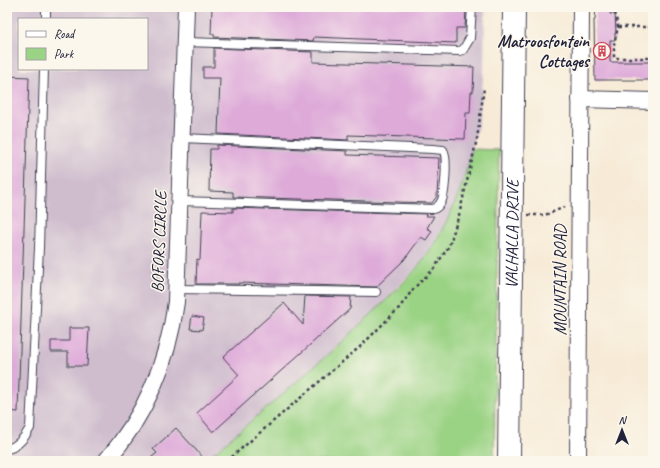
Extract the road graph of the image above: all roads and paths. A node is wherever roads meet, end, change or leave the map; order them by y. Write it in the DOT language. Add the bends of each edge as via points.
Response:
graph roads {
  1 [pos="46,7"];
  2 [pos="186,7"];
  3 [pos="472,7"];
  4 [pos="514,7"];
  5 [pos="581,7"];
  6 [pos="614,7"];
  7 [pos="46,18"];
  8 [pos="653,20"];
  9 [pos="617,27"];
  10 [pos="650,27"];
  11 [pos="653,33"];
  12 [pos="185,42"];
  13 [pos="653,58"];
  14 [pos="44,70"];
  15 [pos="580,99"];
  16 [pos="653,101"];
  17 [pos="182,138"];
  18 [pos="180,201"];
  19 [pos="580,205"];
  20 [pos="524,214"];
  21 [pos="176,289"];
  22 [pos="376,292"];
  23 [pos="7,449"];
  24 [pos="106,461"];
  25 [pos="509,461"];
  26 [pos="578,461"];
  1 -- 7 [label="lane"];
  2 -- 12 [label="street, BOFORS CIRCLE"];
  3 -- 12 [label="lane" via="470,38 463,50 459,51"];
  4 -- 25 [label="main road, VALHALLA DRIVE"];
  5 -- 15 [label="street, MOUNTAIN ROAD"];
  6 -- 9 [label="path"];
  8 -- 10 [label="path"];
  9 -- 10 [label="path"];
  9 -- 13 [label="path" via="614,58"];
  10 -- 11 [label="path"];
  12 -- 17 [label="street, BOFORS CIRCLE"];
  14 -- 23 [label="lane" via="30,428 24,438"];
  15 -- 16 [label="street"];
  15 -- 19 [label="street, MOUNTAIN ROAD"];
  17 -- 18 [label="street, BOFORS CIRCLE"];
  17 -- 18 [label="lane" via="434,148 443,150 446,159 443,198 434,209"];
  18 -- 21 [label="street, BOFORS CIRCLE"];
  19 -- 20 [label="path" via="570,205 545,215"];
  19 -- 26 [label="street, MOUNTAIN ROAD"];
  21 -- 22 [label="lane"];
  21 -- 24 [label="street, BOFORS CIRCLE" via="168,347 154,387 132,428"];
}
